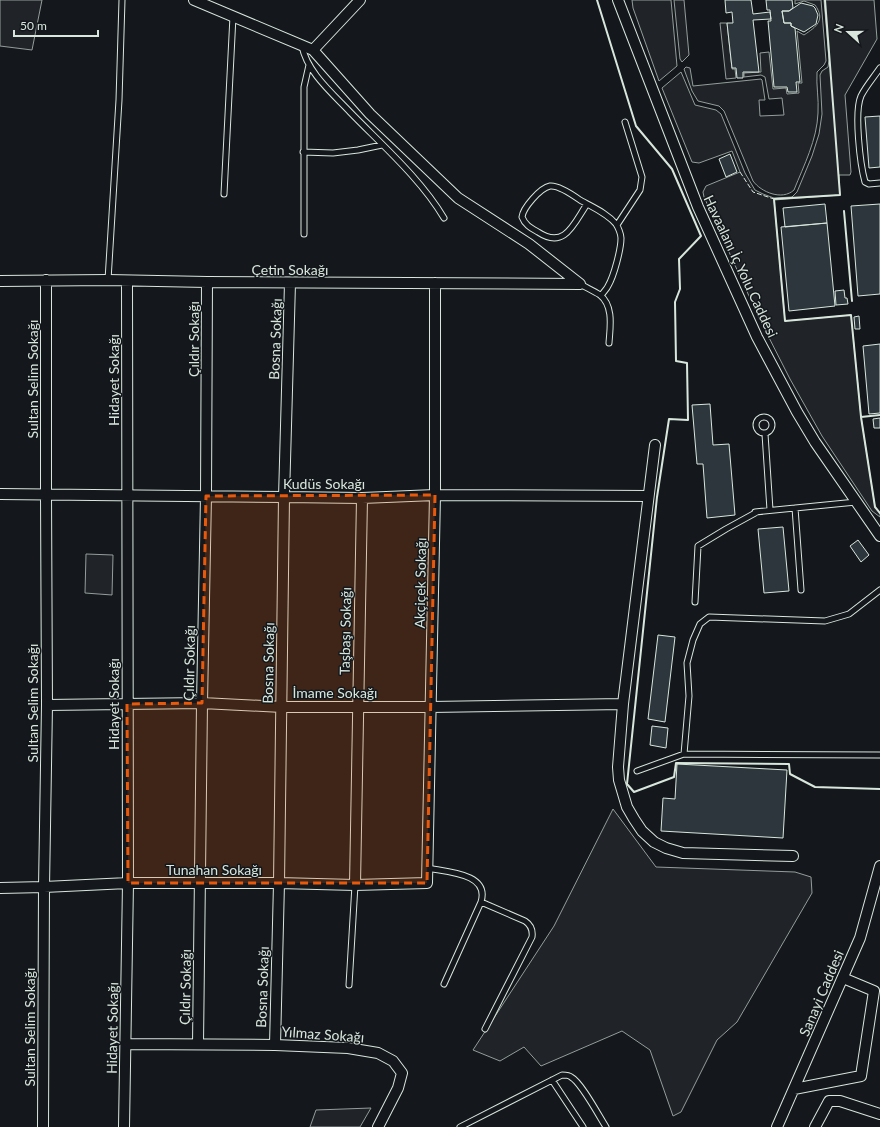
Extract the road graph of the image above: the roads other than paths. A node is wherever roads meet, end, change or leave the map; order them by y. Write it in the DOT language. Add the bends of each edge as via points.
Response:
graph roads {
  1 [pos="122,0"];
  2 [pos="194,0"];
  3 [pos="360,0"];
  4 [pos="618,0"];
  5 [pos="233,16"];
  6 [pos="302,45"];
  7 [pos="313,50"];
  8 [pos="309,64"];
  9 [pos="880,68"];
  10 [pos="873,78"];
  11 [pos="880,78"];
  12 [pos="624,122"];
  13 [pos="382,145"];
  14 [pos="303,152"];
  15 [pos="880,183"];
  16 [pos="224,194"];
  17 [pos="587,204"];
  18 [pos="444,218"];
  19 [pos="617,225"];
  20 [pos="304,234"];
  21 [pos="0,280"];
  22 [pos="46,280"];
  23 [pos="108,280"];
  24 [pos="127,281"];
  25 [pos="207,282"];
  26 [pos="290,283"];
  27 [pos="435,283"];
  28 [pos="580,284"];
  29 [pos="601,296"];
  30 [pos="609,343"];
  31 [pos="765,434"];
  32 [pos="655,445"];
  33 [pos="0,494"];
  34 [pos="46,494"];
  35 [pos="435,495"];
  36 [pos="128,496"];
  37 [pos="206,496"];
  38 [pos="648,496"];
  39 [pos="284,497"];
  40 [pos="362,498"];
  41 [pos="856,502"];
  42 [pos="795,508"];
  43 [pos="770,510"];
  44 [pos="758,512"];
  45 [pos="748,513"];
  46 [pos="876,525"];
  47 [pos="880,536"];
  48 [pos="801,590"];
  49 [pos="880,590"];
  50 [pos="695,602"];
  51 [pos="202,703"];
  52 [pos="127,704"];
  53 [pos="623,704"];
  54 [pos="47,705"];
  55 [pos="357,706"];
  56 [pos="282,707"];
  57 [pos="431,707"];
  58 [pos="684,754"];
  59 [pos="880,755"];
  60 [pos="637,771"];
  61 [pos="793,856"];
  62 [pos="880,866"];
  63 [pos="427,868"];
  64 [pos="201,882"];
  65 [pos="128,883"];
  66 [pos="279,883"];
  67 [pos="427,883"];
  68 [pos="355,885"];
  69 [pos="44,887"];
  70 [pos="0,888"];
  71 [pos="480,902"];
  72 [pos="842,978"];
  73 [pos="444,984"];
  74 [pos="350,985"];
  75 [pos="485,1029"];
  76 [pos="126,1044"];
  77 [pos="198,1044"];
  78 [pos="274,1045"];
  79 [pos="552,1080"];
  80 [pos="794,1089"];
  81 [pos="880,1114"];
  82 [pos="471,1121"];
  83 [pos="43,1127"];
  84 [pos="124,1127"];
  85 [pos="378,1127"];
  86 [pos="460,1127"];
  87 [pos="475,1127"];
  88 [pos="583,1127"];
  89 [pos="606,1127"];
  90 [pos="777,1127"];
  91 [pos="815,1127"];
  1 -- 23 [label="lane" via="120,100"];
  2 -- 5 [label="street"];
  3 -- 7 [label="street"];
  4 -- 41 [label="street, Havaalanı İç Yolu Caddesi" via="698,207 744,309 797,412"];
  5 -- 6 [label="street"];
  5 -- 16 [label="lane"];
  6 -- 7 [label="street"];
  6 -- 8 [label="lane"];
  7 -- 28 [label="street" via="370,114 458,198 529,244"];
  8 -- 13 [label="lane" via="328,89"];
  8 -- 14 [label="lane" via="304,87"];
  9 -- 10 [label="lane"];
  10 -- 11 [label="lane"];
  10 -- 15 [label="lane" via="861,96 857,120 865,182"];
  12 -- 19 [label="lane" via="642,177 640,190"];
  13 -- 14 [label="lane" via="333,153"];
  13 -- 18 [label="lane" via="421,186"];
  14 -- 20 [label="lane"];
  17 -- 17 [label="lane" via="560,188 549,186 525,208 522,217 526,224 543,236 556,239 565,236"];
  17 -- 19 [label="lane"];
  19 -- 29 [label="lane" via="621,237 616,264 608,286"];
  21 -- 22 [label="street, Çetin Sokağı"];
  22 -- 23 [label="street, Çetin Sokağı"];
  22 -- 34 [label="street, Sultan Selim Sokağı"];
  23 -- 24 [label="street, Çetin Sokağı"];
  24 -- 25 [label="street, Çetin Sokağı"];
  24 -- 36 [label="street, Hidayet Sokağı"];
  25 -- 26 [label="street, Çetin Sokağı"];
  25 -- 37 [label="street, Çıldır Sokağı"];
  26 -- 27 [label="street, Çetin Sokağı"];
  26 -- 39 [label="street, Bosna Sokağı"];
  27 -- 28 [label="street, Çetin Sokağı"];
  27 -- 35 [label="street, Akçiçek Sokağı"];
  28 -- 29 [label="lane"];
  29 -- 30 [label="lane" via="609,309"];
  31 -- 43 [label="lane"];
  32 -- 38 [label="street"];
  33 -- 34 [label="street, Kudüs Sokağı"];
  34 -- 36 [label="street, Kudüs Sokağı"];
  34 -- 54 [label="street, Sultan Selim Sokağı"];
  35 -- 38 [label="street, Kudüs Sokağı"];
  35 -- 40 [label="street, Kudüs Sokağı"];
  35 -- 57 [label="street, Akçiçek Sokağı"];
  36 -- 37 [label="street, Kudüs Sokağı"];
  36 -- 52 [label="street, Hidayet Sokağı"];
  37 -- 39 [label="street, Kudüs Sokağı"];
  37 -- 51 [label="street, Çıldır Sokağı"];
  38 -- 53 [label="street"];
  39 -- 40 [label="street, Kudüs Sokağı"];
  39 -- 56 [label="street, Bosna Sokağı"];
  40 -- 55 [label="street, Taşbaşı Sokağı"];
  41 -- 42 [label="lane"];
  41 -- 46 [label="street, Havaalanı İç Yolu Caddesi"];
  42 -- 43 [label="lane"];
  42 -- 48 [label="lane"];
  43 -- 44 [label="lane"];
  44 -- 45 [label="lane"];
  44 -- 50 [label="lane" via="698,546"];
  46 -- 47 [label="street, Havaalanı İç Yolu Caddesi"];
  49 -- 58 [label="lane" via="850,614 825,622 709,617 700,624 692,640 687,663 689,696"];
  51 -- 52 [label="street, İmame Sokağı"];
  51 -- 56 [label="street, İmame Sokağı"];
  51 -- 64 [label="street, Çıldır Sokağı"];
  52 -- 54 [label="street, İmame Sokağı"];
  52 -- 65 [label="street, Hidayet Sokağı"];
  53 -- 57 [label="street, İmame Sokağı"];
  53 -- 61 [label="street" via="619,780 634,819 654,842 683,853"];
  54 -- 69 [label="street, Sultan Selim Sokağı"];
  55 -- 56 [label="street, İmame Sokağı"];
  55 -- 57 [label="street, İmame Sokağı"];
  55 -- 68 [label="street, Taşbaşı Sokağı"];
  56 -- 66 [label="street, Bosna Sokağı"];
  57 -- 63 [label="street, Akçiçek Sokağı"];
  58 -- 59 [label="lane"];
  58 -- 60 [label="lane"];
  62 -- 72 [label="street, Sanayi Caddesi" via="860,938"];
  63 -- 67 [label="street, Akçiçek Sokağı"];
  63 -- 71 [label="lane" via="478,882 482,891"];
  64 -- 65 [label="street, Tunahan Sokağı"];
  64 -- 66 [label="street, Tunahan Sokağı"];
  64 -- 77 [label="street, Çıldır Sokağı"];
  65 -- 69 [label="street, Tunahan Sokağı"];
  65 -- 76 [label="street, Hidayet Sokağı"];
  66 -- 68 [label="street, Tunahan Sokağı"];
  66 -- 78 [label="street, Bosna Sokağı"];
  67 -- 68 [label="street, Tunahan Sokağı"];
  68 -- 74 [label="lane"];
  69 -- 70 [label="street, Tunahan Sokağı"];
  69 -- 83 [label="street, Sultan Selim Sokağı"];
  71 -- 73 [label="lane"];
  71 -- 75 [label="lane" via="525,921 532,931 532,937"];
  72 -- 80 [label="street, Sanayi Caddesi"];
  72 -- 80 [label="street" via="874,991 861,1076"];
  76 -- 77 [label="street, Yılmaz Sokağı"];
  76 -- 84 [label="street, Hidayet Sokağı"];
  77 -- 78 [label="street, Yılmaz Sokağı"];
  78 -- 85 [label="street, Yılmaz Sokağı" via="378,1052 394,1061 402,1073 398,1088"];
  79 -- 82 [label="lane"];
  79 -- 88 [label="lane"];
  79 -- 89 [label="lane" via="562,1075 571,1076 587,1095"];
  80 -- 90 [label="street, Sanayi Caddesi"];
  81 -- 91 [label="street" via="840,1101 829,1101"];
  82 -- 86 [label="lane"];
  82 -- 87 [label="lane"];
}
